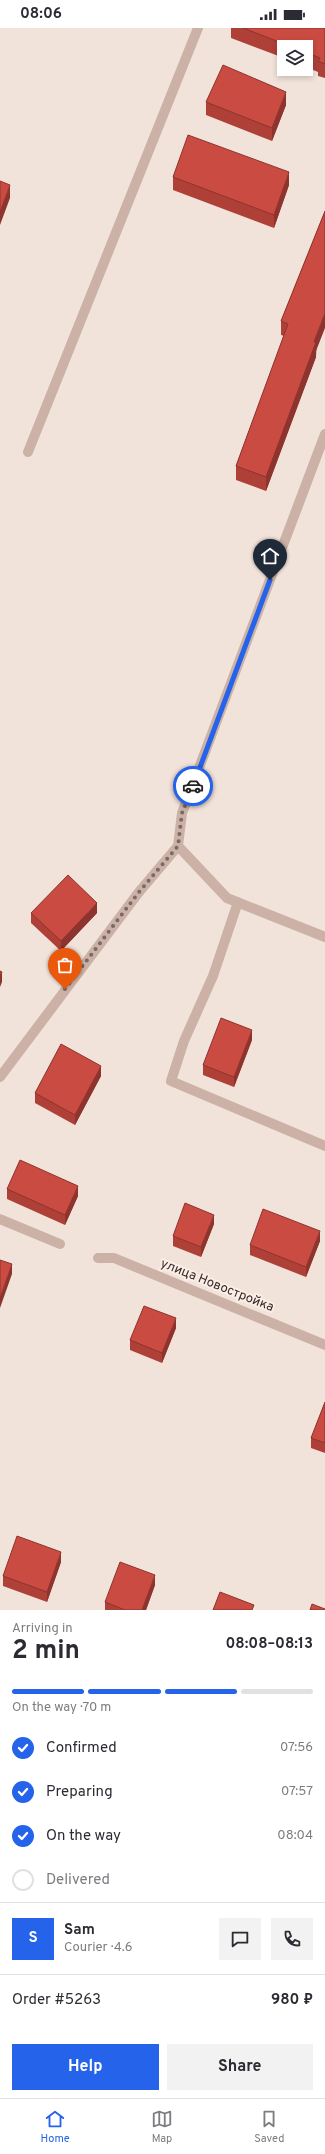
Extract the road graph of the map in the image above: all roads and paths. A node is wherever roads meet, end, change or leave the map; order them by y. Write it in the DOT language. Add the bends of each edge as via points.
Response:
graph roads {
  1 [pos="198,28"];
  2 [pos="325,434"];
  3 [pos="28,452"];
  4 [pos="178,846"];
  5 [pos="238,902"];
  6 [pos="325,937"];
  7 [pos="0,1077"];
  8 [pos="325,1146"];
  9 [pos="0,1219"];
  10 [pos="60,1244"];
  11 [pos="98,1258"];
  12 [pos="325,1345"];
  1 -- 3 [label="street"];
  2 -- 4 [label="street" via="182,813"];
  4 -- 5 [label="street" via="227,898"];
  4 -- 7 [label="street" via="139,892"];
  5 -- 6 [label="street"];
  5 -- 8 [label="street" via="213,976 184,1041 171,1081"];
  9 -- 10 [label="street"];
  11 -- 12 [label="street, улица Новостройка" via="114,1258"];
}
